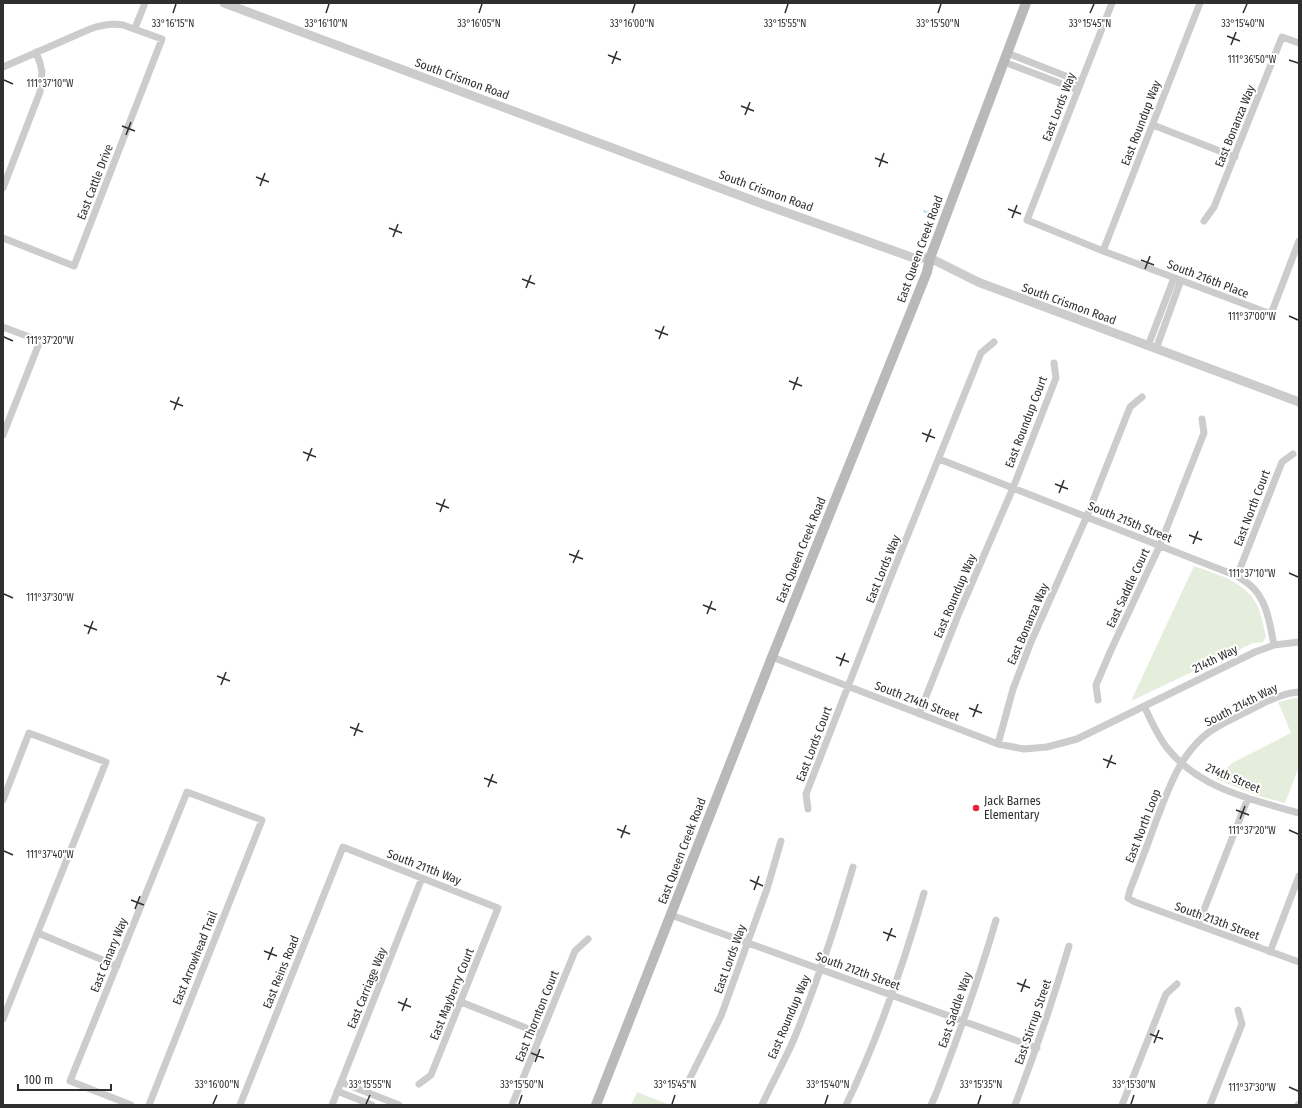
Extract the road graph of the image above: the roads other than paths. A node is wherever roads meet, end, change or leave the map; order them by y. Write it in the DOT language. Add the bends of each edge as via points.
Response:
graph roads {
  1 [pos="145,3"];
  2 [pos="224,3"];
  3 [pos="1026,3"];
  4 [pos="1112,3"];
  5 [pos="1200,3"];
  6 [pos="135,28"];
  7 [pos="1299,43"];
  8 [pos="36,52"];
  9 [pos="1005,58"];
  10 [pos="3,67"];
  11 [pos="1081,82"];
  12 [pos="1078,90"];
  13 [pos="1153,125"];
  14 [pos="1235,157"];
  15 [pos="3,188"];
  16 [pos="1027,220"];
  17 [pos="1204,221"];
  18 [pos="3,238"];
  19 [pos="1299,241"];
  20 [pos="1103,251"];
  21 [pos="930,258"];
  22 [pos="1178,279"];
  23 [pos="3,327"];
  24 [pos="994,342"];
  25 [pos="1152,347"];
  26 [pos="1054,363"];
  27 [pos="1142,396"];
  28 [pos="1299,402"];
  29 [pos="1202,419"];
  30 [pos="3,435"];
  31 [pos="1293,454"];
  32 [pos="939,459"];
  33 [pos="1013,488"];
  34 [pos="1087,516"];
  35 [pos="1160,546"];
  36 [pos="1237,576"];
  37 [pos="1299,642"];
  38 [pos="1274,645"];
  39 [pos="772,657"];
  40 [pos="848,687"];
  41 [pos="1299,692"];
  42 [pos="1098,700"];
  43 [pos="1144,706"];
  44 [pos="919,714"];
  45 [pos="998,744"];
  46 [pos="1181,764"];
  47 [pos="1248,798"];
  48 [pos="3,800"];
  49 [pos="808,809"];
  50 [pos="1299,813"];
  51 [pos="262,820"];
  52 [pos="781,841"];
  53 [pos="343,847"];
  54 [pos="853,867"];
  55 [pos="1299,876"];
  56 [pos="422,878"];
  57 [pos="924,893"];
  58 [pos="1128,898"];
  59 [pos="498,908"];
  60 [pos="671,915"];
  61 [pos="996,920"];
  62 [pos="1198,925"];
  63 [pos="38,933"];
  64 [pos="588,939"];
  65 [pos="748,943"];
  66 [pos="1069,946"];
  67 [pos="1270,952"];
  68 [pos="1299,962"];
  69 [pos="117,966"];
  70 [pos="821,969"];
  71 [pos="1178,984"];
  72 [pos="892,995"];
  73 [pos="461,1002"];
  74 [pos="1238,1010"];
  75 [pos="3,1020"];
  76 [pos="964,1022"];
  77 [pos="541,1034"];
  78 [pos="1037,1048"];
  79 [pos="689,1080"];
  80 [pos="341,1082"];
  81 [pos="419,1084"];
  82 [pos="338,1091"];
  83 [pos="112,1102"];
  84 [pos="131,1105"];
  85 [pos="149,1105"];
  86 [pos="240,1105"];
  87 [pos="332,1105"];
  88 [pos="372,1105"];
  89 [pos="399,1105"];
  90 [pos="512,1105"];
  91 [pos="596,1105"];
  92 [pos="762,1105"];
  93 [pos="846,1105"];
  94 [pos="931,1105"];
  95 [pos="1015,1105"];
  96 [pos="1122,1105"];
  97 [pos="1210,1105"];
  1 -- 6 [label="street"];
  2 -- 21 [label="street, South Crismon Road" via="760,203 914,258"];
  3 -- 9 [label="main road, East Queen Creek Road"];
  4 -- 11 [label="street, East Lords Way"];
  5 -- 13 [label="street, East Roundup Way"];
  6 -- 8 [label="street" via="117,24 100,25"];
  6 -- 18 [label="street, East Cattle Drive" via="162,39 74,266"];
  7 -- 14 [label="street, East Bonanza Way" via="1282,37"];
  8 -- 10 [label="street"];
  8 -- 15 [label="street" via="42,72 40,92"];
  9 -- 11 [label="street"];
  9 -- 12 [label="street"];
  9 -- 21 [label="main road, East Queen Creek Road"];
  11 -- 12 [label="street, East Lords Way"];
  12 -- 16 [label="street, East Lords Way"];
  13 -- 14 [label="street"];
  13 -- 20 [label="street, East Roundup Way"];
  14 -- 17 [label="street, East Bonanza Way" via="1214,207"];
  16 -- 20 [label="street, South 216th Place"];
  19 -- 22 [label="street, South 216th Place" via="1270,314"];
  20 -- 22 [label="street, South 216th Place"];
  21 -- 25 [label="street, South Crismon Road" via="978,282"];
  21 -- 39 [label="main road, East Queen Creek Road" via="927,272"];
  22 -- 25 [label="street"];
  23 -- 30 [label="street" via="40,341"];
  24 -- 32 [label="street" via="981,353"];
  25 -- 28 [label="street, South Crismon Road"];
  26 -- 33 [label="street, East Roundup Court" via="1056,378"];
  27 -- 34 [label="street, East Bonanza Way" via="1130,407"];
  29 -- 35 [label="street, East Saddle Court" via="1204,433"];
  31 -- 36 [label="street, East North Court" via="1282,462"];
  32 -- 33 [label="street, South 215th Street"];
  32 -- 40 [label="street, East Lords Way"];
  33 -- 34 [label="street, South 215th Street"];
  33 -- 44 [label="street, East Roundup Way"];
  34 -- 35 [label="street, South 215th Street"];
  34 -- 45 [label="street, East Bonanza Way" via="1031,642 1013,689"];
  35 -- 36 [label="street, South 215th Street"];
  35 -- 42 [label="street, East Saddle Court" via="1096,685"];
  36 -- 38 [label="street, South 215th Street" via="1251,586 1260,598 1268,615"];
  37 -- 38 [label="street, 214th Way"];
  38 -- 43 [label="street, 214th Way" via="1237,660"];
  39 -- 40 [label="street, South 214th Street"];
  39 -- 60 [label="main road, East Queen Creek Road"];
  40 -- 44 [label="street, South 214th Street"];
  40 -- 49 [label="street, East Lords Court" via="806,794"];
  41 -- 46 [label="street, South 214th Way" via="1276,697 1218,726 1192,748"];
  43 -- 45 [label="street, South 214th Street" via="1077,739 1047,747 1024,749"];
  43 -- 46 [label="street, 214th Street" via="1167,748"];
  44 -- 45 [label="street, South 214th Street"];
  46 -- 47 [label="street, 214th Street" via="1211,783"];
  46 -- 58 [label="street, East North Loop"];
  47 -- 50 [label="street, 214th Street"];
  47 -- 62 [label="street"];
  48 -- 63 [label="street" via="29,733 106,762"];
  51 -- 69 [label="street, East Canary Way" via="187,792"];
  51 -- 85 [label="street, East Arrowhead Trail"];
  52 -- 65 [label="street, East Lords Way"];
  53 -- 56 [label="street, South 211th Way"];
  53 -- 86 [label="street, East Reins Road"];
  54 -- 70 [label="street, East Roundup Way"];
  55 -- 67 [label="street"];
  56 -- 59 [label="street, South 211th Way"];
  56 -- 80 [label="street, East Carriage Way"];
  57 -- 72 [label="street"];
  58 -- 62 [label="street, South 213th Street"];
  59 -- 73 [label="street, East Mayberry Court"];
  60 -- 65 [label="street, South 212th Street"];
  60 -- 91 [label="main road, East Queen Creek Road"];
  61 -- 76 [label="street, East Saddle Way"];
  62 -- 67 [label="street, South 213th Street"];
  63 -- 69 [label="street"];
  63 -- 75 [label="street"];
  64 -- 77 [label="street, East Thornton Court" via="575,951"];
  65 -- 70 [label="street, South 212th Street"];
  65 -- 79 [label="street, East Lords Way" via="721,1016"];
  66 -- 78 [label="street, East Stirrup Street"];
  67 -- 68 [label="street, South 213th Street"];
  69 -- 83 [label="street, East Canary Way" via="70,1081"];
  70 -- 72 [label="street, South 212th Street"];
  70 -- 92 [label="street, East Roundup Way" via="793,1040"];
  71 -- 96 [label="street" via="1166,994"];
  72 -- 76 [label="street, South 212th Street"];
  72 -- 93 [label="street"];
  73 -- 77 [label="street"];
  73 -- 81 [label="street, East Mayberry Court" via="432,1074"];
  74 -- 97 [label="street" via="1242,1024"];
  76 -- 78 [label="street, South 212th Street"];
  76 -- 94 [label="street, East Saddle Way"];
  77 -- 90 [label="street, East Thornton Court"];
  78 -- 95 [label="street, East Stirrup Street"];
  80 -- 82 [label="street, East Carriage Way"];
  80 -- 89 [label="street"];
  82 -- 87 [label="street, East Carriage Way"];
  82 -- 88 [label="street"];
  83 -- 84 [label="street"];
}
